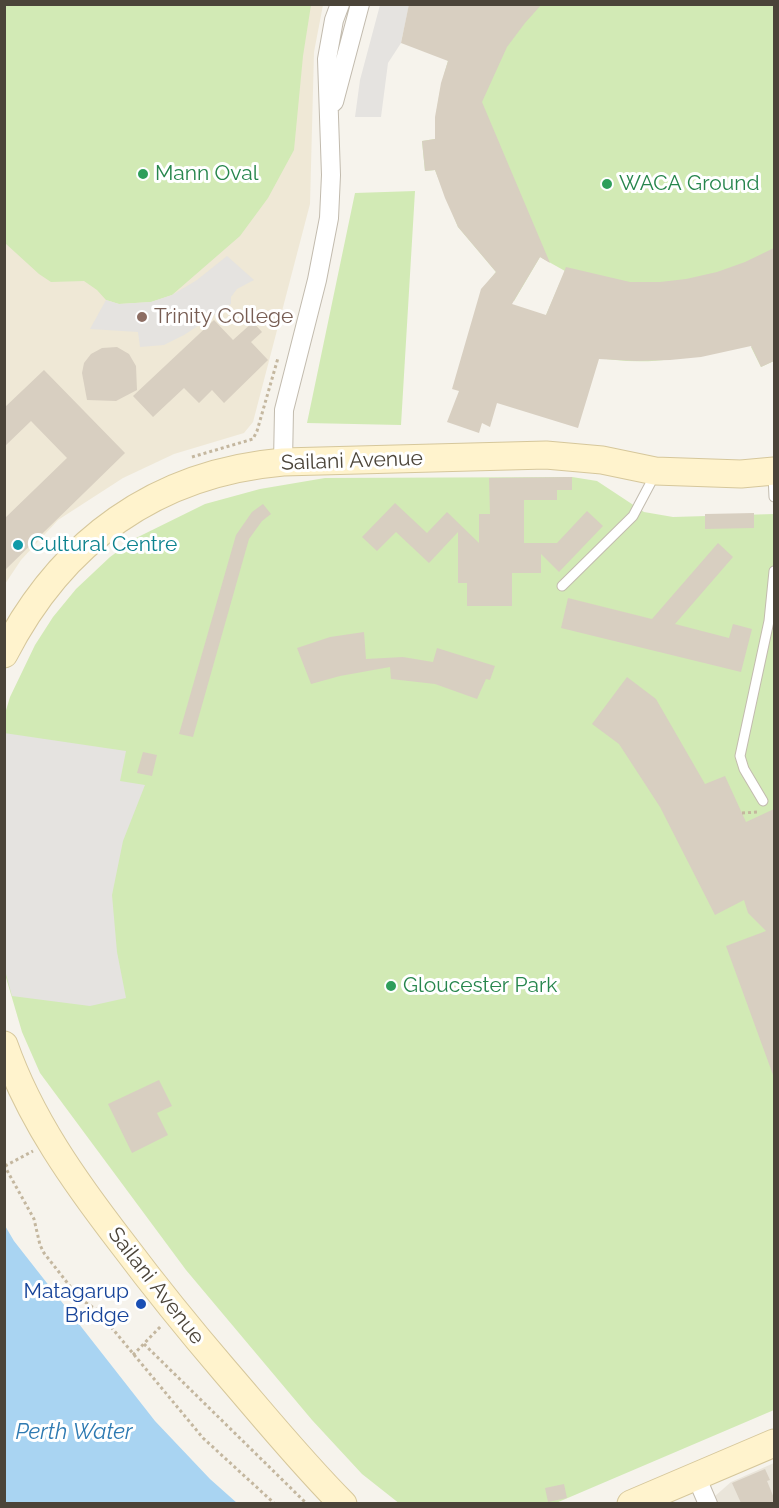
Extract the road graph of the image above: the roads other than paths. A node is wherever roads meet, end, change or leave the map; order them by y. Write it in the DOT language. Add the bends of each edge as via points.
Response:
graph roads {
  1 [pos="340,4"];
  2 [pos="360,4"];
  3 [pos="330,118"];
  4 [pos="283,462"];
  5 [pos="655,471"];
  6 [pos="774,480"];
  7 [pos="774,571"];
  8 [pos="562,586"];
  9 [pos="4,654"];
  10 [pos="763,801"];
  11 [pos="4,1045"];
  12 [pos="774,1443"];
  13 [pos="696,1476"];
  14 [pos="343,1503"];
  15 [pos="631,1503"];
  16 [pos="708,1503"];
  1 -- 3 [label="street" via="327,59"];
  2 -- 3 [label="street"];
  3 -- 4 [label="street" via="329,218 284,410"];
  4 -- 5 [label="street, Sailani Avenue" via="546,455 602,460"];
  4 -- 9 [label="street, Sailani Avenue" via="220,472 161,493 130,510 95,537 54,578 21,622"];
  5 -- 6 [label="street, Sailani Avenue" via="741,474"];
  5 -- 8 [label="lane" via="633,516"];
  7 -- 10 [label="lane" via="769,621 740,756"];
  11 -- 14 [label="street, Sailani Avenue" via="26,1097 92,1204 175,1312"];
  12 -- 13 [label="street"];
  13 -- 15 [label="street"];
  13 -- 16 [label="street"];
}
